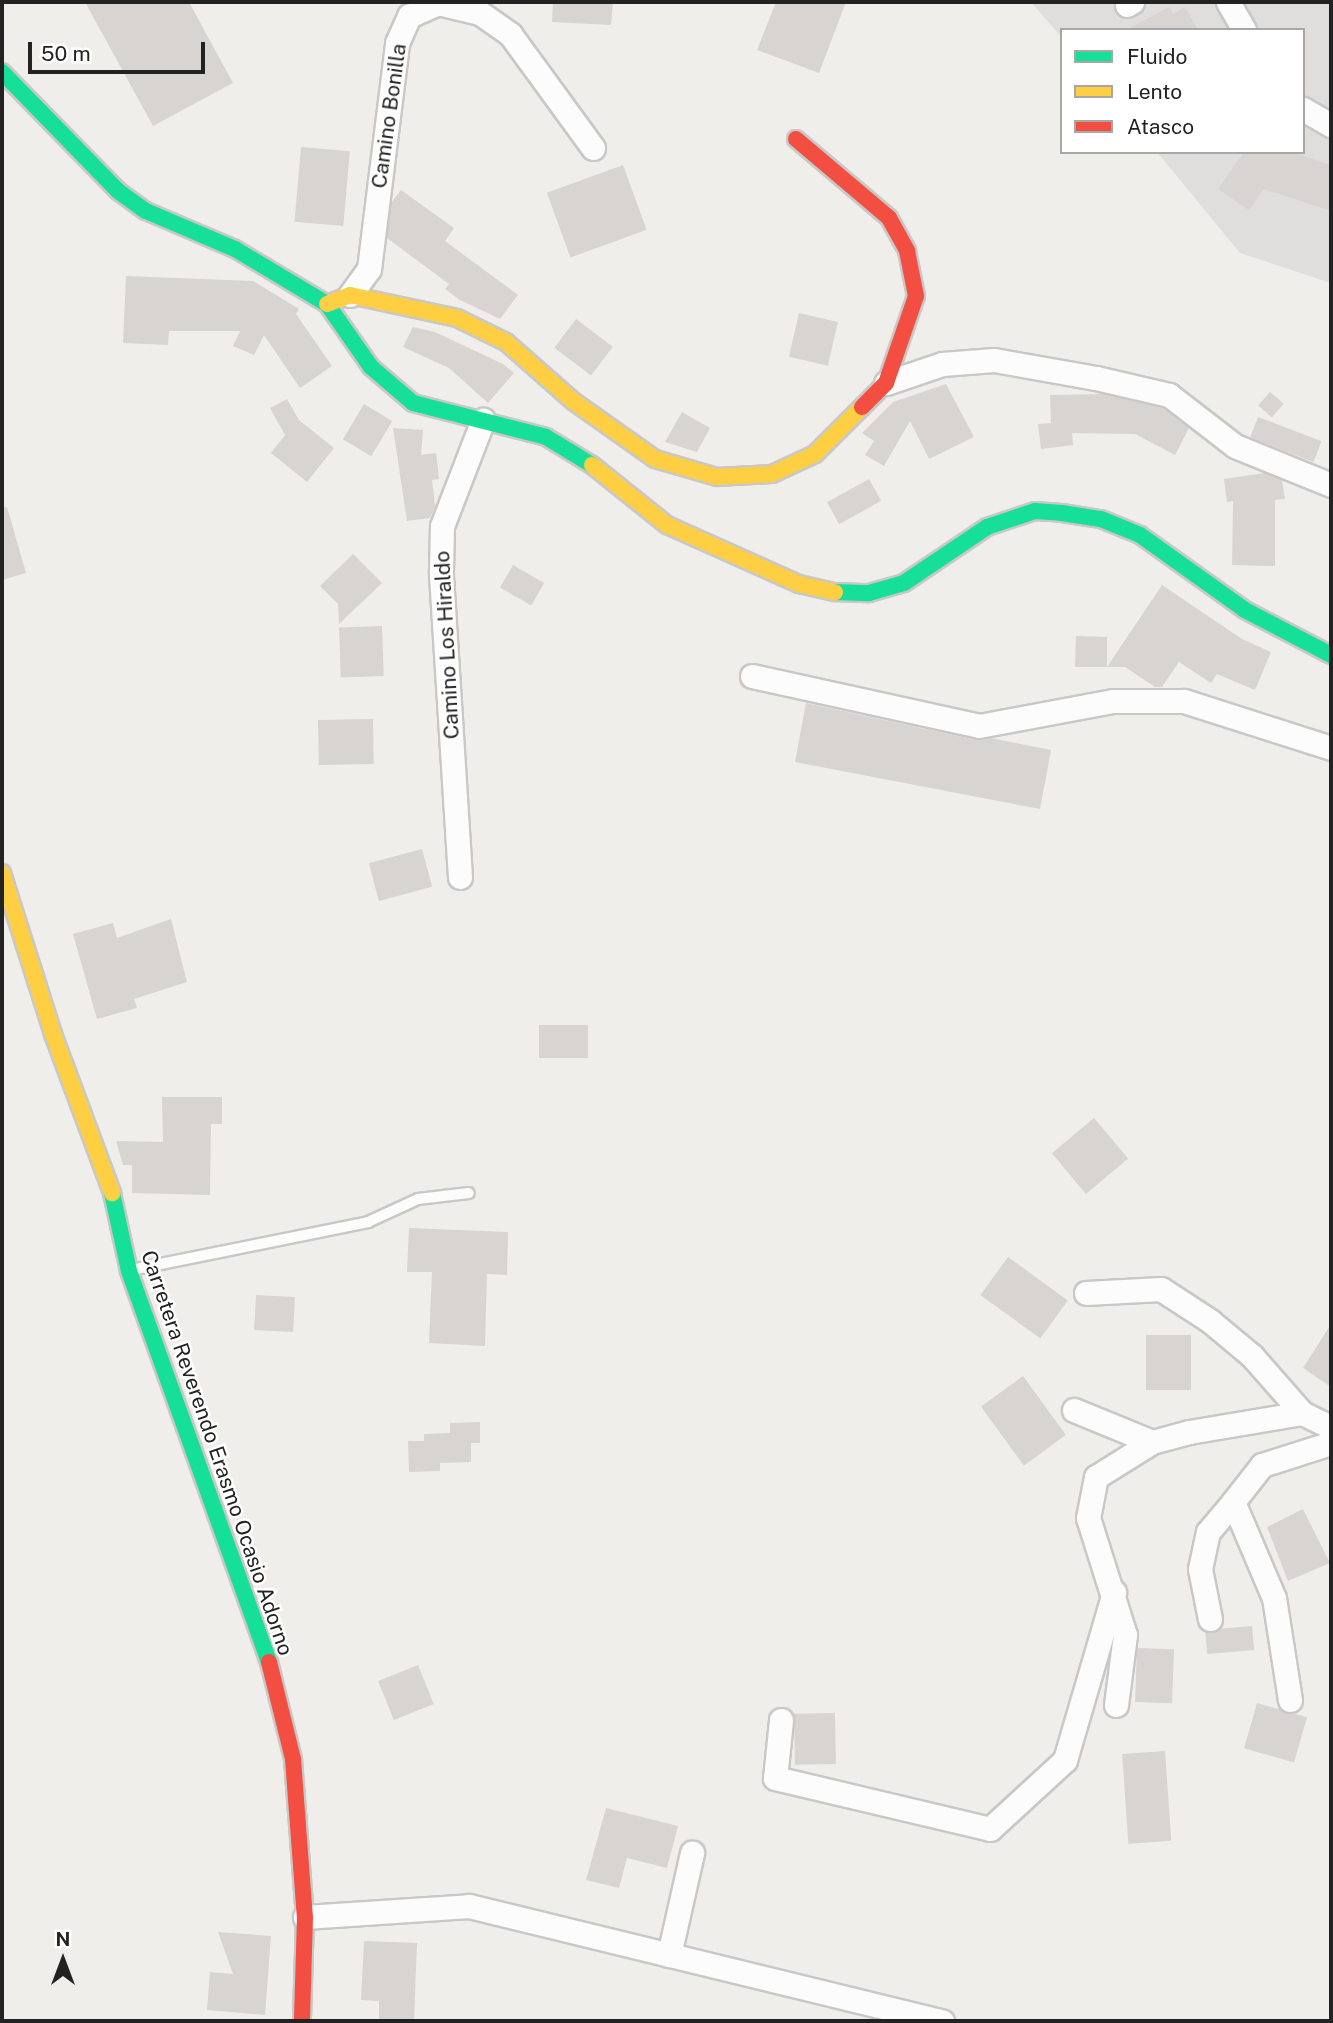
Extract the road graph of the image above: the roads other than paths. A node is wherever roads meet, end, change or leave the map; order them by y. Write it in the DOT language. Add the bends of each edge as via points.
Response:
graph roads {
  1 [pos="1228,2"];
  2 [pos="1243,28"];
  3 [pos="2,72"];
  4 [pos="1305,110"];
  5 [pos="1331,125"];
  6 [pos="796,139"];
  7 [pos="593,148"];
  8 [pos="350,295"];
  9 [pos="327,304"];
  10 [pos="886,383"];
  11 [pos="483,420"];
  12 [pos="1331,485"];
  13 [pos="1331,655"];
  14 [pos="752,676"];
  15 [pos="1331,748"];
  16 [pos="2,873"];
  17 [pos="460,877"];
  18 [pos="469,1193"];
  19 [pos="129,1271"];
  20 [pos="1086,1293"];
  21 [pos="1074,1410"];
  22 [pos="1302,1413"];
  23 [pos="1331,1427"];
  24 [pos="1152,1442"];
  25 [pos="1331,1443"];
  26 [pos="1233,1502"];
  27 [pos="1114,1592"];
  28 [pos="1210,1619"];
  29 [pos="1290,1700"];
  30 [pos="1116,1705"];
  31 [pos="781,1720"];
  32 [pos="692,1853"];
  33 [pos="305,1917"];
  34 [pos="669,1955"];
  35 [pos="302,2021"];
  36 [pos="942,2021"];
  1 -- 2 [label="street"];
  3 -- 9 [label="street" via="146,211 235,249"];
  4 -- 5 [label="street"];
  6 -- 10 [label="street" via="888,218 906,251 916,296"];
  7 -- 8 [label="street, Camino Bonilla" via="510,34 480,13 438,3 409,16 397,43 369,269"];
  8 -- 9 [label="street"];
  8 -- 10 [label="street" via="457,318 506,342 573,401 655,459 717,477 772,474 815,454"];
  9 -- 11 [label="street" via="392,388 413,403"];
  10 -- 12 [label="street" via="942,364 994,360 1108,380 1169,395 1235,446"];
  11 -- 13 [label="street" via="556,442 667,525 799,584 839,593 869,593 904,583 987,527 1035,511 1062,513 1101,519 1140,536 1245,610"];
  11 -- 17 [label="street, Camino Los Hiraldo" via="442,526"];
  14 -- 15 [label="street" via="979,726 1113,701 1184,701"];
  16 -- 19 [label="street, Carretera Reverendo Erasmo Ocasio Adorno" via="52,1034 110,1182"];
  18 -- 19 [label="lane" via="418,1199 368,1222"];
  19 -- 33 [label="street, Carretera Reverendo Erasmo Ocasio Adorno" via="261,1629 293,1759"];
  20 -- 22 [label="street" via="1161,1289 1252,1356"];
  21 -- 24 [label="street"];
  22 -- 23 [label="street"];
  22 -- 24 [label="street"];
  24 -- 27 [label="street" via="1097,1477 1088,1518"];
  25 -- 26 [label="street" via="1262,1465"];
  26 -- 28 [label="street" via="1208,1532 1200,1569"];
  26 -- 29 [label="street" via="1274,1598"];
  27 -- 30 [label="street" via="1125,1635"];
  27 -- 31 [label="street" via="1065,1760 990,1829 775,1778"];
  32 -- 34 [label="street"];
  33 -- 34 [label="street" via="469,1906"];
  33 -- 35 [label="street, Carretera Reverendo Erasmo Ocasio Adorno"];
  34 -- 36 [label="street"];
}
